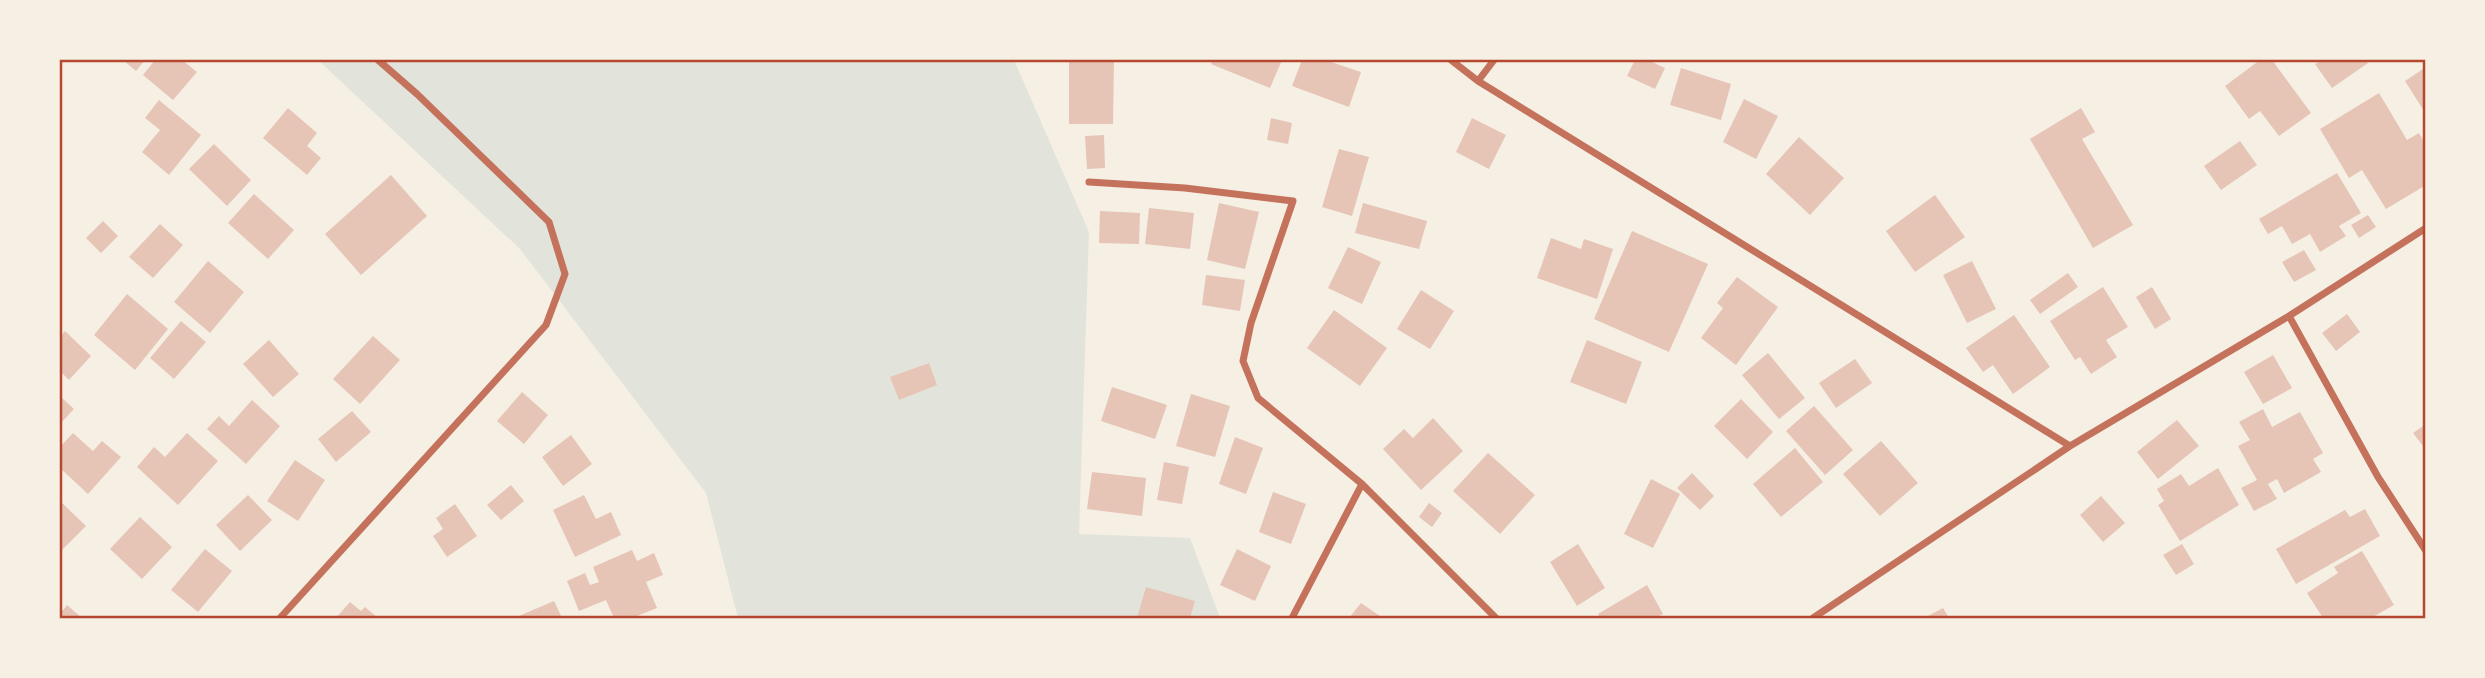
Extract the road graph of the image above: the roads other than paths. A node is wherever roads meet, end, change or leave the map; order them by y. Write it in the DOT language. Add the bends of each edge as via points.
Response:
graph roads {
  1 [pos="378,60"];
  2 [pos="1451,60"];
  3 [pos="1494,60"];
  4 [pos="1478,81"];
  5 [pos="1089,181"];
  6 [pos="2426,228"];
  7 [pos="2289,316"];
  8 [pos="2070,446"];
  9 [pos="1362,484"];
  10 [pos="2426,551"];
  11 [pos="280,618"];
  12 [pos="1292,618"];
  13 [pos="1496,618"];
  14 [pos="1813,618"];
  1 -- 11 [label="street" via="549,222 565,274 546,325"];
  2 -- 4 [label="street"];
  3 -- 4 [label="street"];
  4 -- 8 [label="street"];
  5 -- 9 [label="street" via="1293,201 1251,323 1244,361 1258,398"];
  6 -- 7 [label="street"];
  7 -- 8 [label="street"];
  7 -- 10 [label="street" via="2378,477"];
  8 -- 14 [label="street"];
  9 -- 12 [label="street"];
  9 -- 13 [label="street"];
}
